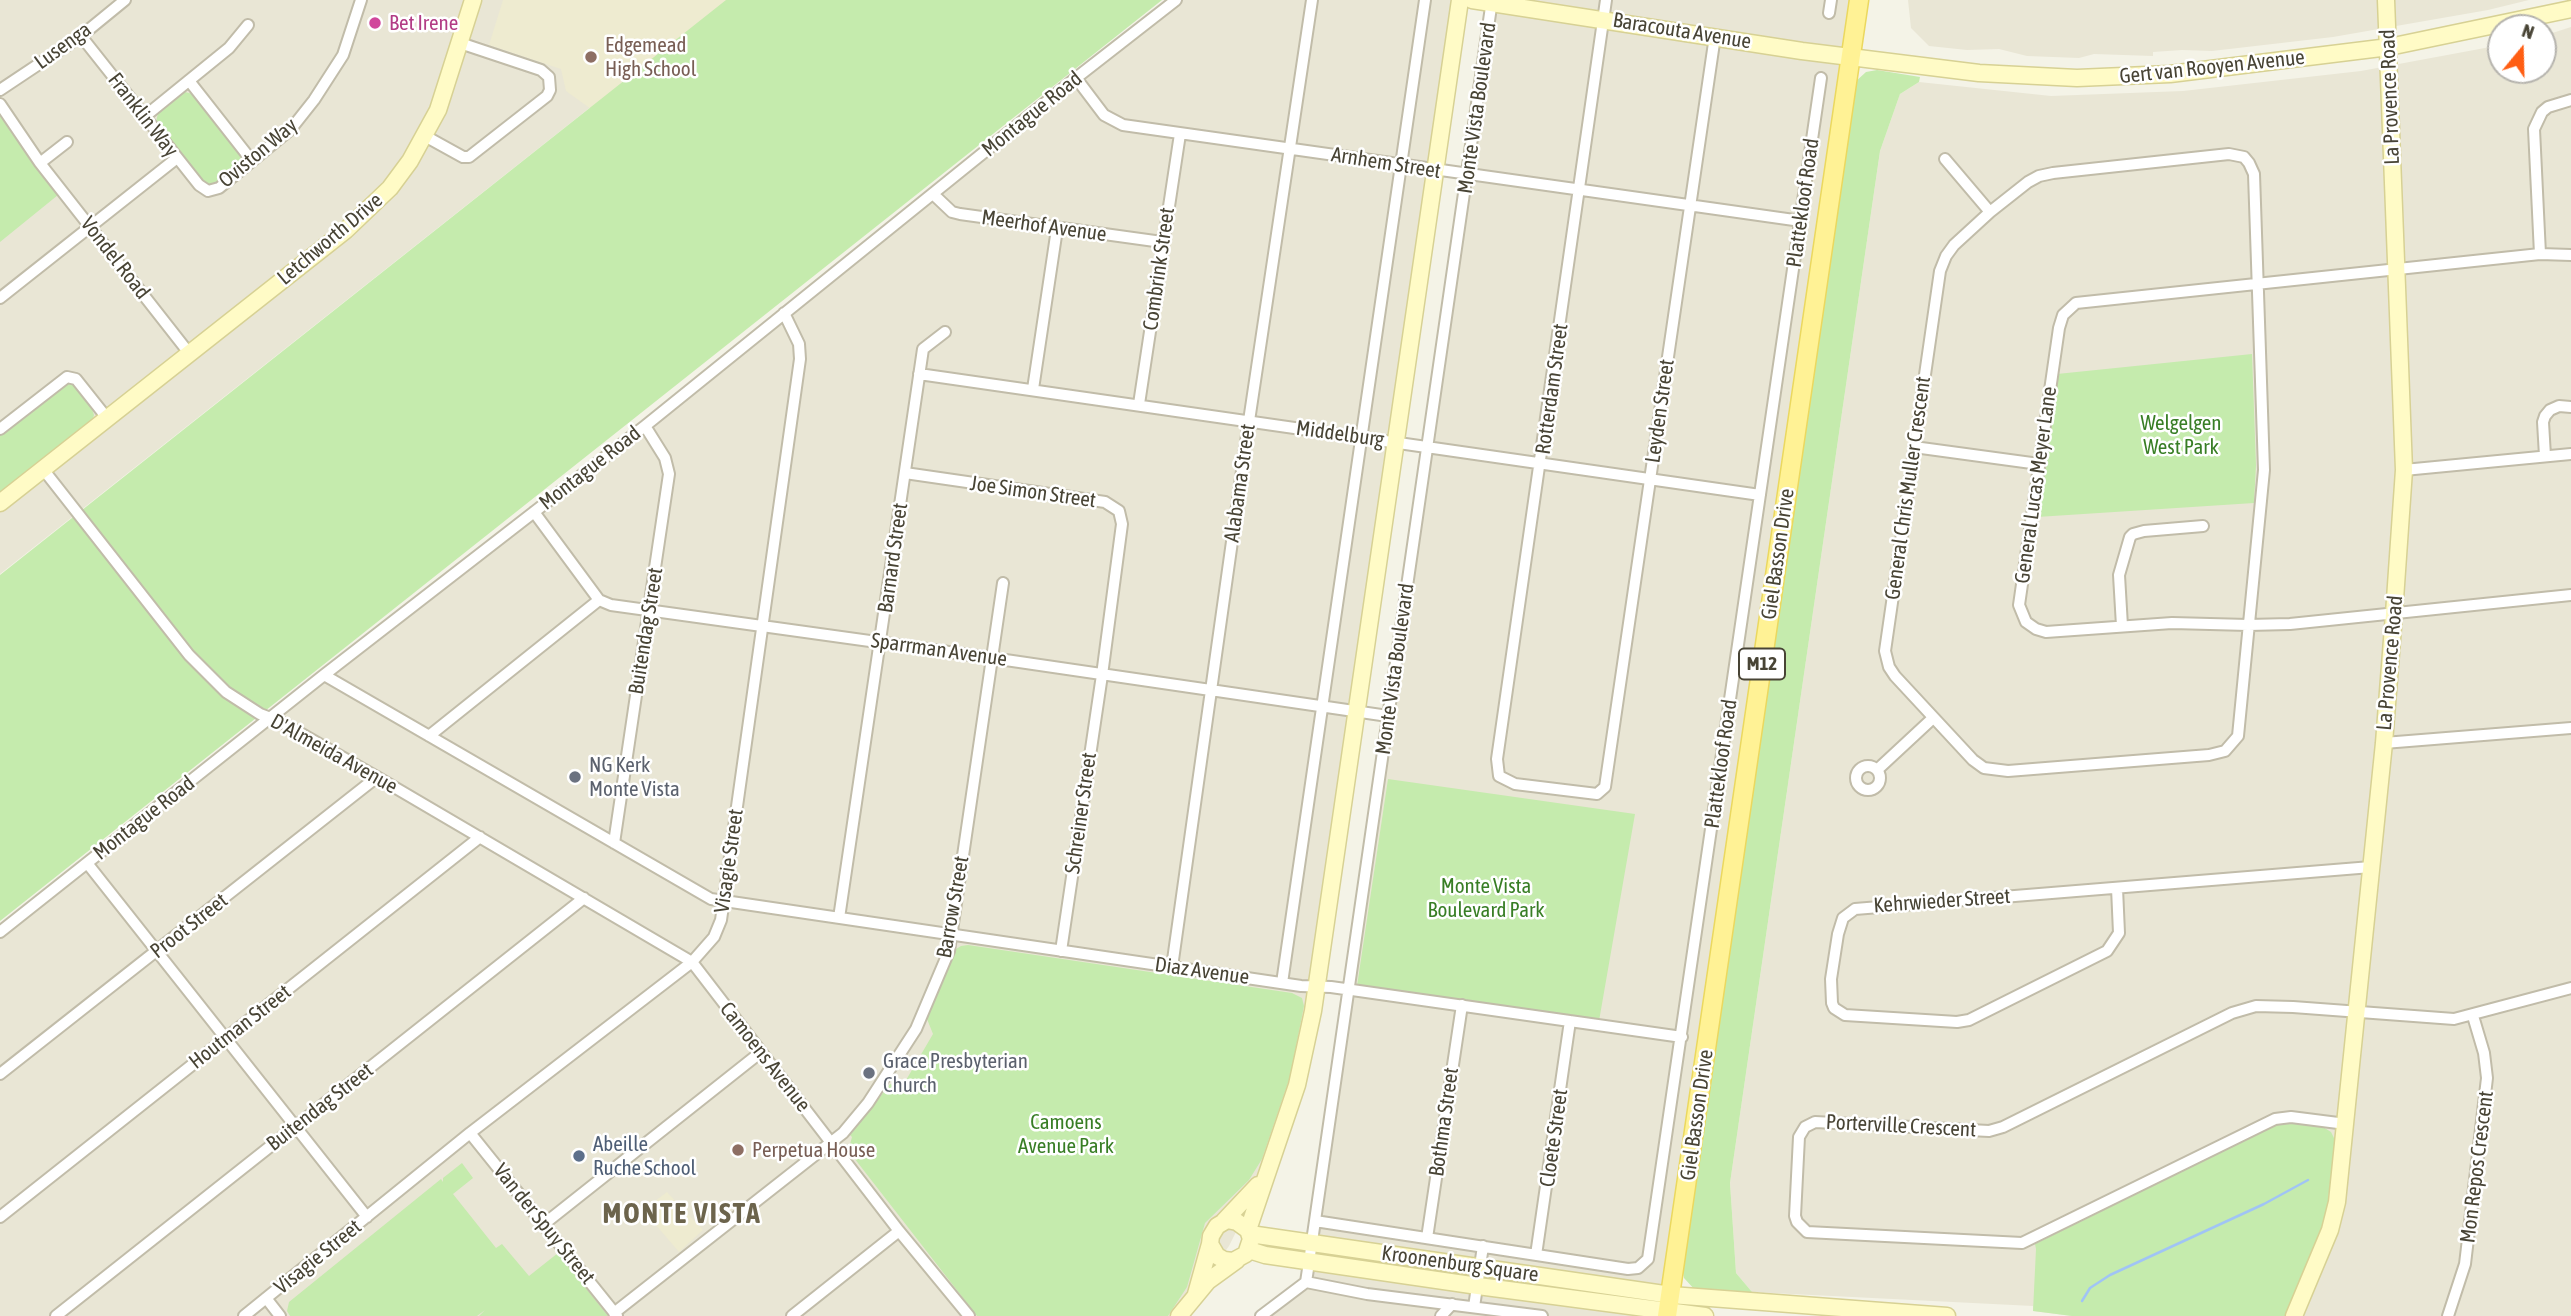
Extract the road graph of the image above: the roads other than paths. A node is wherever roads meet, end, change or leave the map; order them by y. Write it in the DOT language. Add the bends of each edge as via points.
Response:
graph roads {
  1 [pos="125,0"];
  2 [pos="361,0"];
  3 [pos="473,0"];
  4 [pos="1176,0"];
  5 [pos="1312,0"];
  6 [pos="1425,0"];
  7 [pos="1460,0"];
  8 [pos="1472,0"];
  9 [pos="1606,0"];
  10 [pos="1831,0"];
  11 [pos="1859,0"];
  12 [pos="2386,0"];
  13 [pos="1492,1"];
  14 [pos="2571,9"];
  15 [pos="1829,13"];
  16 [pos="1603,19"];
  17 [pos="248,25"];
  18 [pos="81,36"];
  19 [pos="1715,36"];
  20 [pos="460,43"];
  21 [pos="2389,47"];
  22 [pos="1851,55"];
  23 [pos="1076,78"];
  24 [pos="1821,78"];
  25 [pos="190,82"];
  26 [pos="0,90"];
  27 [pos="2571,100"];
  28 [pos="0,104"];
  29 [pos="144,117"];
  30 [pos="1180,134"];
  31 [pos="425,136"];
  32 [pos="67,142"];
  33 [pos="1290,148"];
  34 [pos="177,158"];
  35 [pos="1945,159"];
  36 [pos="252,161"];
  37 [pos="40,163"];
  38 [pos="1401,165"];
  39 [pos="1434,170"];
  40 [pos="1467,176"];
  41 [pos="208,191"];
  42 [pos="1580,191"];
  43 [pos="933,194"];
  44 [pos="1690,206"];
  45 [pos="1990,212"];
  46 [pos="1801,221"];
  47 [pos="90,227"];
  48 [pos="1056,229"];
  49 [pos="1162,242"];
  50 [pos="2540,254"];
  51 [pos="2571,255"];
  52 [pos="2396,269"];
  53 [pos="2258,283"];
  54 [pos="0,298"];
  55 [pos="784,313"];
  56 [pos="945,332"];
  57 [pos="189,354"];
  58 [pos="919,374"];
  59 [pos="1033,389"];
  60 [pos="1139,404"];
  61 [pos="2571,407"];
  62 [pos="107,418"];
  63 [pos="1249,421"];
  64 [pos="645,426"];
  65 [pos="0,429"];
  66 [pos="1362,437"];
  67 [pos="1394,441"];
  68 [pos="1427,447"];
  69 [pos="1914,447"];
  70 [pos="2571,454"];
  71 [pos="2545,456"];
  72 [pos="1541,463"];
  73 [pos="2039,464"];
  74 [pos="43,469"];
  75 [pos="2404,470"];
  76 [pos="905,473"];
  77 [pos="1650,479"];
  78 [pos="1760,495"];
  79 [pos="0,503"];
  80 [pos="534,512"];
  81 [pos="2203,526"];
  82 [pos="1003,583"];
  83 [pos="2571,595"];
  84 [pos="599,600"];
  85 [pos="649,612"];
  86 [pos="2395,614"];
  87 [pos="762,625"];
  88 [pos="2248,625"];
  89 [pos="2122,626"];
  90 [pos="880,642"];
  91 [pos="992,658"];
  92 [pos="324,675"];
  93 [pos="1102,675"];
  94 [pos="1211,691"];
  95 [pos="1322,708"];
  96 [pos="1356,712"];
  97 [pos="1388,716"];
  98 [pos="271,718"];
  99 [pos="1933,718"];
  100 [pos="2571,728"];
  101 [pos="429,736"];
  102 [pos="2384,743"];
  103 [pos="1877,770"];
  104 [pos="377,777"];
  105 [pos="1605,787"];
  106 [pos="480,837"];
  107 [pos="614,842"];
  108 [pos="87,863"];
  109 [pos="2371,867"];
  110 [pos="2118,888"];
  111 [pos="584,898"];
  112 [pos="723,901"];
  113 [pos="839,918"];
  114 [pos="0,932"];
  115 [pos="950,934"];
  116 [pos="156,951"];
  117 [pos="1061,951"];
  118 [pos="692,961"];
  119 [pos="1172,967"];
  120 [pos="1282,983"];
  121 [pos="1316,987"];
  122 [pos="2571,988"];
  123 [pos="1349,990"];
  124 [pos="1462,1005"];
  125 [pos="2356,1011"];
  126 [pos="2473,1016"];
  127 [pos="1570,1021"];
  128 [pos="1682,1037"];
  129 [pos="226,1039"];
  130 [pos="761,1052"];
  131 [pos="0,1074"];
  132 [pos="2346,1124"];
  133 [pos="295,1126"];
  134 [pos="470,1133"];
  135 [pos="831,1142"];
  136 [pos="1268,1167"];
  137 [pos="0,1217"];
  138 [pos="367,1217"];
  139 [pos="1224,1221"];
  140 [pos="1315,1221"];
  141 [pos="544,1224"];
  142 [pos="899,1231"];
  143 [pos="1427,1238"];
  144 [pos="1312,1242"];
  145 [pos="1210,1244"];
  146 [pos="1246,1244"];
  147 [pos="1483,1246"];
  148 [pos="1536,1255"];
  149 [pos="1309,1261"];
  150 [pos="1480,1266"];
  151 [pos="1628,1269"];
  152 [pos="1306,1282"];
  153 [pos="1478,1286"];
  154 [pos="1196,1294"];
  155 [pos="1671,1295"];
  156 [pos="267,1298"];
  157 [pos="1452,1304"];
  158 [pos="1474,1307"];
  159 [pos="616,1314"];
  160 [pos="1668,1314"];
  161 [pos="56,1316"];
  162 [pos="244,1316"];
  163 [pos="280,1316"];
  164 [pos="792,1316"];
  165 [pos="969,1316"];
  166 [pos="1179,1316"];
  167 [pos="1261,1316"];
  168 [pos="1441,1316"];
  169 [pos="1542,1316"];
  170 [pos="1705,1316"];
  171 [pos="1947,1316"];
  172 [pos="2294,1316"];
  173 [pos="2448,1316"];
  1 -- 18 [label="street, Lusenga"];
  2 -- 36 [label="street, Oviston Way" via="343,55 314,100 291,129"];
  3 -- 20 [label="street, Letchworth Drive"];
  4 -- 23 [label="street, Montague Road"];
  5 -- 33 [label="street, Alabama Street"];
  6 -- 38 [label="street"];
  7 -- 39 [label="street, Monte Vista Boulevard"];
  8 -- 13 [label="street, Baracouta Avenue"];
  9 -- 16 [label="street, Rotterdam Street"];
  10 -- 15 [label="street"];
  11 -- 22 [label="main road, Giel Basson Drive / M12"];
  12 -- 21 [label="street, La Provence Road"];
  13 -- 16 [label="street, Baracouta Avenue"];
  13 -- 40 [label="street, Monte Vista Boulevard"];
  14 -- 21 [label="street, Gert van Rooyen Avenue"];
  16 -- 19 [label="street, Baracouta Avenue"];
  16 -- 42 [label="street, Rotterdam Street"];
  17 -- 25 [label="street"];
  18 -- 26 [label="street, Lusenga"];
  18 -- 29 [label="street, Franklin Way"];
  19 -- 22 [label="street, Baracouta Avenue"];
  19 -- 44 [label="street, Leyden Street"];
  20 -- 31 [label="street, Letchworth Drive"];
  20 -- 31 [label="street" via="541,70 550,80 550,90 469,157"];
  21 -- 22 [label="street, Gert van Rooyen Avenue" via="2180,73 2077,78 1979,73"];
  21 -- 52 [label="street, La Provence Road"];
  22 -- 155 [label="main road, Giel Basson Drive / M12"];
  23 -- 30 [label="street, Arnhem Street" via="1104,116 1114,122"];
  23 -- 43 [label="street, Montague Road"];
  24 -- 46 [label="street, Plattekloof Road"];
  25 -- 29 [label="street"];
  25 -- 36 [label="street"];
  27 -- 50 [label="street" via="2548,107 2534,129"];
  28 -- 37 [label="street, Vondel Road"];
  29 -- 34 [label="street, Franklin Way"];
  30 -- 33 [label="street, Arnhem Street"];
  30 -- 49 [label="street, Combrink Street"];
  31 -- 57 [label="street, Letchworth Drive" via="401,175 372,206"];
  32 -- 37 [label="street"];
  33 -- 38 [label="street, Arnhem Street"];
  33 -- 63 [label="street, Alabama Street"];
  34 -- 41 [label="street, Franklin Way"];
  34 -- 47 [label="street"];
  35 -- 45 [label="street"];
  36 -- 41 [label="street, Oviston Way" via="219,188"];
  37 -- 47 [label="street, Vondel Road"];
  38 -- 39 [label="street, Arnhem Street"];
  38 -- 66 [label="street"];
  39 -- 40 [label="street, Arnhem Street"];
  39 -- 67 [label="street, Monte Vista Boulevard"];
  40 -- 42 [label="street, Arnhem Street"];
  40 -- 68 [label="street, Monte Vista Boulevard"];
  42 -- 44 [label="street, Arnhem Street"];
  42 -- 72 [label="street, Rotterdam Street"];
  43 -- 48 [label="street, Meerhof Avenue" via="952,212"];
  43 -- 55 [label="street, Montague Road"];
  44 -- 46 [label="street, Arnhem Street"];
  44 -- 77 [label="street, Leyden Street"];
  45 -- 53 [label="street, General Chris Muller Crescent" via="2028,182 2053,173 2237,155 2249,163 2254,174"];
  45 -- 69 [label="street, General Chris Muller Crescent" via="1954,245 1940,271"];
  46 -- 78 [label="street, Plattekloof Road"];
  47 -- 54 [label="street"];
  47 -- 57 [label="street, Vondel Road"];
  48 -- 49 [label="street, Meerhof Avenue"];
  48 -- 59 [label="street"];
  49 -- 60 [label="street, Combrink Street"];
  50 -- 51 [label="street, General Lucas Meyer Lane"];
  50 -- 52 [label="street, General Lucas Meyer Lane"];
  52 -- 53 [label="street, General Lucas Meyer Lane"];
  52 -- 75 [label="street, La Provence Road"];
  53 -- 73 [label="street, General Lucas Meyer Lane" via="2071,306 2060,320"];
  53 -- 88 [label="street, General Chris Muller Crescent" via="2264,470"];
  55 -- 64 [label="street, Montague Road"];
  55 -- 87 [label="street, Visagie Street" via="799,344 800,359"];
  56 -- 58 [label="street, Barnard Street" via="923,349"];
  57 -- 62 [label="street, Letchworth Drive"];
  58 -- 59 [label="street, Middelburg"];
  58 -- 76 [label="street, Barnard Street"];
  59 -- 60 [label="street, Middelburg"];
  60 -- 63 [label="street, Middelburg"];
  61 -- 71 [label="street" via="2555,407 2545,416"];
  62 -- 65 [label="street" via="76,379 67,377"];
  62 -- 74 [label="street, Letchworth Drive"];
  63 -- 66 [label="street, Middelburg"];
  63 -- 94 [label="street, Alabama Street"];
  64 -- 80 [label="street, Montague Road"];
  64 -- 85 [label="street, Buitendag Street" via="665,458 669,474"];
  66 -- 67 [label="street, Middelburg"];
  66 -- 95 [label="street"];
  67 -- 68 [label="street, Middelburg"];
  67 -- 96 [label="street, Monte Vista Boulevard"];
  68 -- 72 [label="street, Middelburg"];
  68 -- 97 [label="street, Monte Vista Boulevard"];
  69 -- 73 [label="street"];
  69 -- 99 [label="street, General Chris Muller Crescent" via="1885,651 1889,667"];
  70 -- 71 [label="street"];
  71 -- 75 [label="street"];
  72 -- 77 [label="street, Middelburg"];
  72 -- 105 [label="street, Rotterdam Street" via="1497,759 1499,776 1515,784 1597,794"];
  73 -- 89 [label="street, General Lucas Meyer Lane" via="2019,605 2023,617 2031,627 2046,632"];
  74 -- 79 [label="street, Letchworth Drive"];
  74 -- 98 [label="street, D'Almeida Avenue" via="189,655 226,692"];
  75 -- 86 [label="street, La Provence Road"];
  76 -- 90 [label="street, Barnard Street"];
  76 -- 93 [label="street, Joe Simon Street" via="1105,502 1119,511 1122,524"];
  77 -- 78 [label="street, Middelburg"];
  77 -- 105 [label="street, Leyden Street"];
  78 -- 128 [label="street, Plattekloof Road"];
  80 -- 84 [label="street"];
  80 -- 92 [label="street, Montague Road"];
  81 -- 89 [label="street" via="2144,531 2130,537 2119,575"];
  82 -- 91 [label="street, Barrow Street"];
  83 -- 86 [label="street, General Lucas Meyer Lane"];
  84 -- 85 [label="street, Sparrman Avenue"];
  84 -- 101 [label="street"];
  85 -- 87 [label="street, Sparrman Avenue"];
  85 -- 107 [label="street, Buitendag Street"];
  86 -- 88 [label="street, General Lucas Meyer Lane"];
  86 -- 102 [label="street, La Provence Road"];
  87 -- 90 [label="street, Sparrman Avenue"];
  87 -- 112 [label="street, Visagie Street"];
  88 -- 89 [label="street, General Lucas Meyer Lane"];
  88 -- 99 [label="street, General Chris Muller Crescent" via="2240,729 2235,741 2219,754 2000,772 1973,761"];
  90 -- 91 [label="street, Sparrman Avenue"];
  90 -- 113 [label="street, Barnard Street"];
  91 -- 93 [label="street, Sparrman Avenue"];
  91 -- 115 [label="street, Barrow Street"];
  92 -- 98 [label="street, Montague Road"];
  92 -- 101 [label="street"];
  93 -- 94 [label="street, Sparrman Avenue"];
  93 -- 117 [label="street, Schreiner Street"];
  94 -- 95 [label="street, Sparrman Avenue"];
  94 -- 119 [label="street, Alabama Street"];
  95 -- 96 [label="street, Sparrman Avenue"];
  95 -- 120 [label="street"];
  96 -- 97 [label="street, Sparrman Avenue"];
  96 -- 121 [label="street, Monte Vista Boulevard"];
  97 -- 123 [label="street, Monte Vista Boulevard"];
  98 -- 104 [label="street, D'Almeida Avenue"];
  98 -- 108 [label="street, Montague Road"];
  99 -- 103 [label="street"];
  100 -- 102 [label="street"];
  101 -- 107 [label="street"];
  102 -- 109 [label="street, La Provence Road"];
  104 -- 106 [label="street, D'Almeida Avenue"];
  104 -- 116 [label="street, Proot Street"];
  106 -- 111 [label="street, D'Almeida Avenue"];
  106 -- 129 [label="street, Houtman Street"];
  107 -- 112 [label="street" via="711,899"];
  108 -- 114 [label="street, Montague Road"];
  108 -- 116 [label="street"];
  109 -- 110 [label="street, Kehrwieder Street"];
  109 -- 125 [label="street, La Provence Road"];
  110 -- 110 [label="street, Kehrwieder Street" via="2119,933 2107,951 1969,1020 1853,1016 1839,1012 1832,1003 1838,934 1847,912"];
  111 -- 118 [label="street, D'Almeida Avenue"];
  111 -- 133 [label="street, Buitendag Street"];
  112 -- 113 [label="street, Diaz Avenue"];
  112 -- 118 [label="street, Visagie Street" via="714,937"];
  113 -- 115 [label="street, Diaz Avenue"];
  115 -- 117 [label="street, Diaz Avenue"];
  115 -- 135 [label="street, Barrow Street" via="948,951 916,1029 868,1103"];
  116 -- 129 [label="street"];
  116 -- 131 [label="street, Proot Street"];
  117 -- 119 [label="street, Diaz Avenue"];
  118 -- 130 [label="street, Camoens Avenue"];
  118 -- 134 [label="street, Visagie Street"];
  119 -- 120 [label="street, Diaz Avenue"];
  120 -- 121 [label="street, Diaz Avenue"];
  121 -- 123 [label="street, Diaz Avenue"];
  121 -- 136 [label="street, Monte Vista Boulevard" via="1297,1086"];
  122 -- 126 [label="street, Porterville Crescent"];
  123 -- 124 [label="street, Diaz Avenue"];
  123 -- 140 [label="street, Monte Vista Boulevard"];
  124 -- 127 [label="street, Diaz Avenue"];
  124 -- 143 [label="street, Bothma Street"];
  125 -- 126 [label="street, Porterville Crescent" via="2442,1020"];
  125 -- 132 [label="street, La Provence Road"];
  125 -- 132 [label="street, Porterville Crescent" via="2273,1006 2243,1010 1989,1131 1815,1122 1799,1137 1794,1216 1807,1232 2022,1243 2275,1119"];
  126 -- 173 [label="street, Mon Repos Crescent" via="2487,1078 2465,1264"];
  127 -- 128 [label="street, Diaz Avenue"];
  127 -- 148 [label="street, Cloete Street"];
  128 -- 151 [label="street, Plattekloof Road" via="1651,1252 1644,1265"];
  129 -- 133 [label="street"];
  129 -- 137 [label="street, Houtman Street"];
  130 -- 135 [label="street, Camoens Avenue"];
  130 -- 141 [label="street"];
  132 -- 172 [label="street, La Provence Road" via="2334,1217"];
  133 -- 138 [label="street"];
  133 -- 161 [label="street, Buitendag Street"];
  134 -- 138 [label="street, Visagie Street"];
  134 -- 141 [label="street, Van der Spuy Street"];
  135 -- 142 [label="street, Camoens Avenue"];
  135 -- 159 [label="street, Barrow Street"];
  136 -- 139 [label="street, Monte Vista Boulevard" via="1253,1192"];
  136 -- 146 [label="street, Monte Vista Boulevard"];
  138 -- 156 [label="street, Visagie Street"];
  139 -- 145 [label="street" via="1213,1230"];
  139 -- 146 [label="street" via="1237,1222"];
  140 -- 143 [label="street, Kroonenburg Square"];
  140 -- 144 [label="street, Monte Vista Boulevard"];
  141 -- 159 [label="street, Van der Spuy Street"];
  142 -- 164 [label="street"];
  142 -- 165 [label="street, Camoens Avenue"];
  143 -- 147 [label="street, Kroonenburg Square"];
  144 -- 146 [label="street, Kroonenburg Square"];
  144 -- 149 [label="street, Monte Vista Boulevard"];
  144 -- 150 [label="street, Kroonenburg Square"];
  145 -- 146 [label="street" via="1220,1259 1229,1261"];
  145 -- 154 [label="street"];
  146 -- 149 [label="street, Kroonenburg Square" via="1265,1255"];
  146 -- 154 [label="street"];
  147 -- 148 [label="street, Kroonenburg Square"];
  147 -- 150 [label="street"];
  148 -- 151 [label="street, Kroonenburg Square"];
  149 -- 152 [label="street, Monte Vista Boulevard"];
  149 -- 153 [label="street, Kroonenburg Square"];
  150 -- 153 [label="street"];
  150 -- 155 [label="street, Kroonenburg Square"];
  152 -- 157 [label="street, Kroonenburg Square"];
  152 -- 167 [label="street"];
  153 -- 158 [label="street"];
  153 -- 160 [label="street, Kroonenburg Square"];
  154 -- 166 [label="street"];
  155 -- 160 [label="main road, Giel Basson Drive / M12"];
  155 -- 171 [label="street, Kroonenburg Square"];
  156 -- 162 [label="street, Visagie Street"];
  156 -- 163 [label="street"];
  157 -- 158 [label="street, Kroonenburg Square"];
  157 -- 168 [label="street"];
  158 -- 169 [label="street, Kroonenburg Square"];
  160 -- 170 [label="street, Kroonenburg Square"];
}
